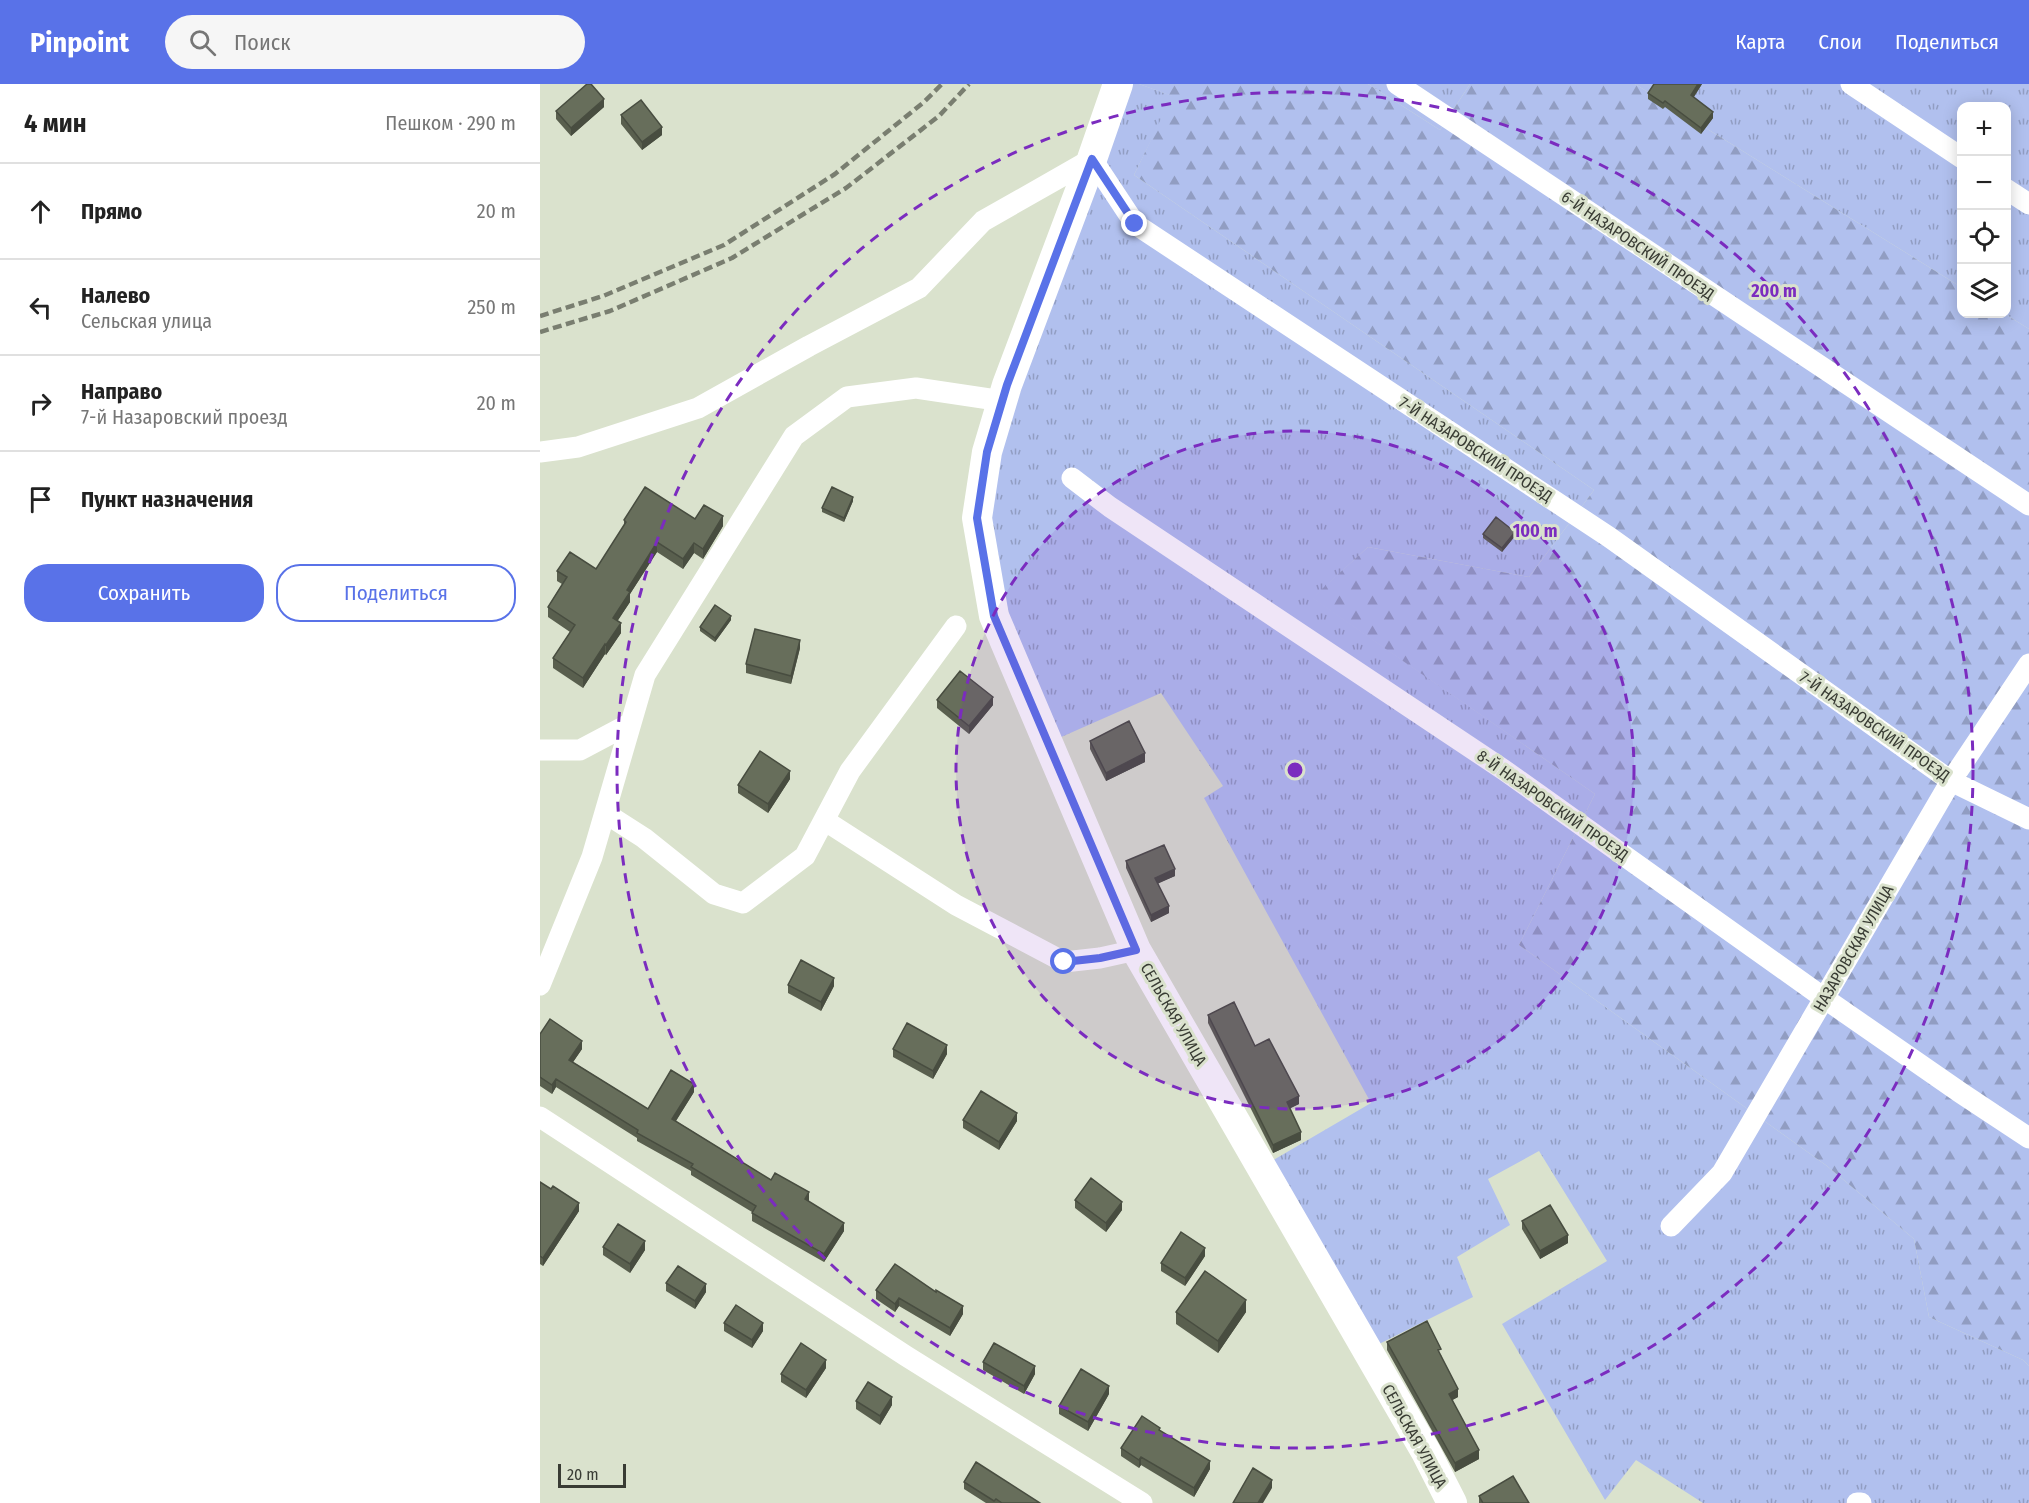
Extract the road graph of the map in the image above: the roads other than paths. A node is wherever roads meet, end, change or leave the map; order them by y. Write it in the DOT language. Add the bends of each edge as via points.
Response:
graph roads {
  1 [pos="1118,84"];
  2 [pos="1397,84"];
  3 [pos="1851,84"];
  4 [pos="1959,156"];
  5 [pos="1092,159"];
  6 [pos="2011,192"];
  7 [pos="2029,204"];
  8 [pos="1003,401"];
  9 [pos="540,452"];
  10 [pos="1072,478"];
  11 [pos="2029,505"];
  12 [pos="957,626"];
  13 [pos="2029,664"];
  14 [pos="631,723"];
  15 [pos="540,750"];
  16 [pos="1951,781"];
  17 [pos="604,813"];
  18 [pos="2029,819"];
  19 [pos="824,820"];
  20 [pos="1136,950"];
  21 [pos="540,985"];
  22 [pos="1824,998"];
  23 [pos="540,1117"];
  24 [pos="2029,1138"];
  25 [pos="1671,1226"];
  26 [pos="1142,1503"];
  27 [pos="1452,1503"];
  1 -- 5 [label="street, СЕЛЬСКАЯ УЛИЦА"];
  2 -- 11 [label="street, 6-Й НАЗАРОВСКИЙ ПРОЕЗД"];
  3 -- 4 [label="street"];
  5 -- 8 [label="street, СЕЛЬСКАЯ УЛИЦА"];
  5 -- 9 [label="street" via="983,221 919,288 698,408 578,447"];
  5 -- 16 [label="street, 7-Й НАЗАРОВСКИЙ ПРОЕЗД" via="1135,224 1609,537"];
  6 -- 7 [label="street"];
  8 -- 14 [label="street" via="916,388 847,397 794,436 645,675"];
  8 -- 20 [label="street, СЕЛЬСКАЯ УЛИЦА" via="987,452 977,518 994,616"];
  10 -- 22 [label="street, 8-Й НАЗАРОВСКИЙ ПРОЕЗД" via="1504,770"];
  12 -- 19 [label="street" via="850,771"];
  13 -- 16 [label="street, НАЗАРОВСКАЯ УЛИЦА"];
  14 -- 15 [label="street" via="580,750"];
  14 -- 17 [label="street"];
  16 -- 18 [label="street, 7-Й НАЗАРОВСКИЙ ПРОЕЗД"];
  16 -- 22 [label="street, НАЗАРОВСКАЯ УЛИЦА"];
  17 -- 19 [label="street" via="644,838 714,894 743,903 806,856"];
  17 -- 21 [label="street" via="592,857"];
  19 -- 20 [label="street" via="956,905 1064,962"];
  20 -- 27 [label="street, СЕЛЬСКАЯ УЛИЦА"];
  22 -- 24 [label="street, 8-Й НАЗАРОВСКИЙ ПРОЕЗД"];
  22 -- 25 [label="street, НАЗАРОВСКАЯ УЛИЦА" via="1722,1173"];
  23 -- 26 [label="street" via="906,1356"];
}
